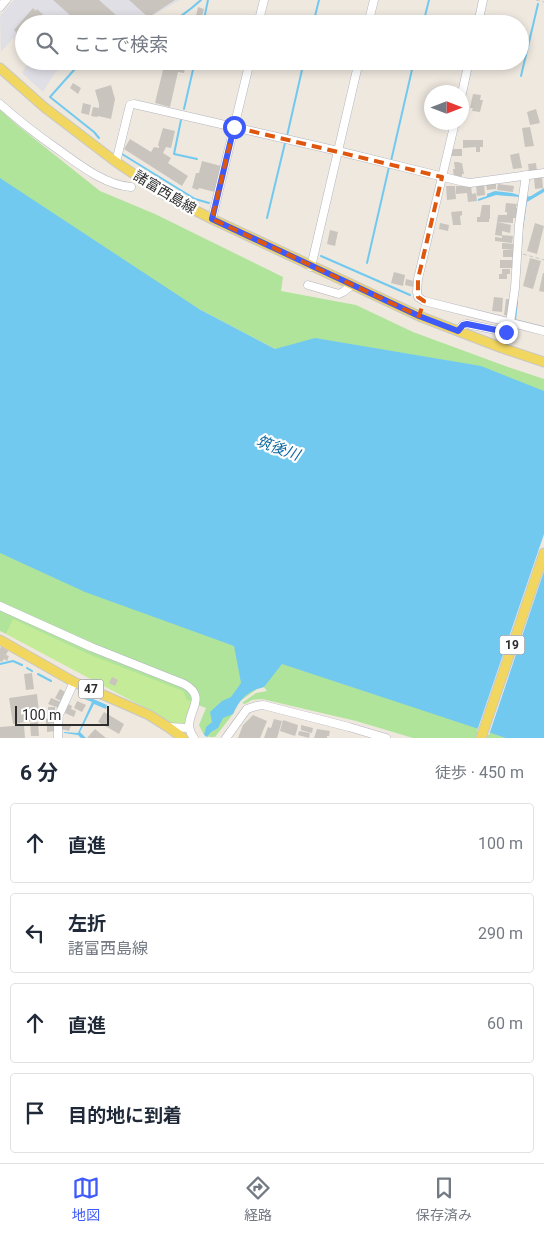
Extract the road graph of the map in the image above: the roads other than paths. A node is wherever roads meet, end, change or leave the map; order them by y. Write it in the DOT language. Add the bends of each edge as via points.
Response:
graph roads {
  1 [pos="6,0"];
  2 [pos="264,0"];
  3 [pos="374,0"];
  4 [pos="483,0"];
  5 [pos="0,7"];
  6 [pos="260,15"];
  7 [pos="370,15"];
  8 [pos="480,15"];
  9 [pos="0,68"];
  10 [pos="248,70"];
  11 [pos="357,70"];
  12 [pos="467,70"];
  13 [pos="464,85"];
  14 [pos="0,104"];
  15 [pos="234,127"];
  16 [pos="453,130"];
  17 [pos="338,151"];
  18 [pos="116,162"];
  19 [pos="544,173"];
  20 [pos="526,175"];
  21 [pos="442,177"];
  22 [pos="131,188"];
  23 [pos="212,219"];
  24 [pos="311,266"];
  25 [pos="352,285"];
  26 [pos="308,286"];
  27 [pos="424,301"];
  28 [pos="419,316"];
  29 [pos="511,323"];
  30 [pos="458,331"];
  31 [pos="544,331"];
  32 [pos="544,362"];
  33 [pos="544,553"];
  34 [pos="0,606"];
  35 [pos="0,640"];
  36 [pos="74,682"];
  37 [pos="168,727"];
  38 [pos="189,728"];
  39 [pos="58,738"];
  40 [pos="183,738"];
  41 [pos="194,738"];
  42 [pos="226,738"];
  43 [pos="386,738"];
  44 [pos="481,738"];
  1 -- 5 [label="street"];
  2 -- 6 [label="street"];
  3 -- 7 [label="street"];
  4 -- 8 [label="street"];
  9 -- 18 [label="main road, 諸富西島線" via="44,107"];
  10 -- 15 [label="street"];
  11 -- 17 [label="street"];
  12 -- 13 [label="street"];
  14 -- 22 [label="street" via="90,172"];
  15 -- 17 [label="street"];
  15 -- 18 [label="street" via="132,104"];
  15 -- 23 [label="street"];
  16 -- 21 [label="street"];
  17 -- 21 [label="street"];
  17 -- 24 [label="street"];
  18 -- 23 [label="main road, 諸富西島線"];
  19 -- 20 [label="street"];
  20 -- 21 [label="street" via="470,183"];
  20 -- 29 [label="street"];
  21 -- 27 [label="street" via="418,279 418,297"];
  23 -- 24 [label="main road, 諸富西島線"];
  24 -- 25 [label="main road, 諸富西島線"];
  25 -- 26 [label="street" via="339,294"];
  25 -- 28 [label="main road, 諸富西島線"];
  27 -- 28 [label="street"];
  27 -- 29 [label="street"];
  28 -- 30 [label="main road, 諸富西島線"];
  29 -- 30 [label="street" via="506,332 467,324"];
  29 -- 31 [label="street"];
  30 -- 32 [label="main road, 諸富西島線"];
  33 -- 44 [label="main road, 19"];
  34 -- 38 [label="street" via="192,689 196,701"];
  35 -- 36 [label="main road, 47"];
  36 -- 37 [label="main road, 47"];
  36 -- 39 [label="street" via="58,717"];
  37 -- 38 [label="street"];
  37 -- 40 [label="main road, 47"];
  38 -- 41 [label="street"];
  42 -- 43 [label="street" via="247,710 263,705"];
}
